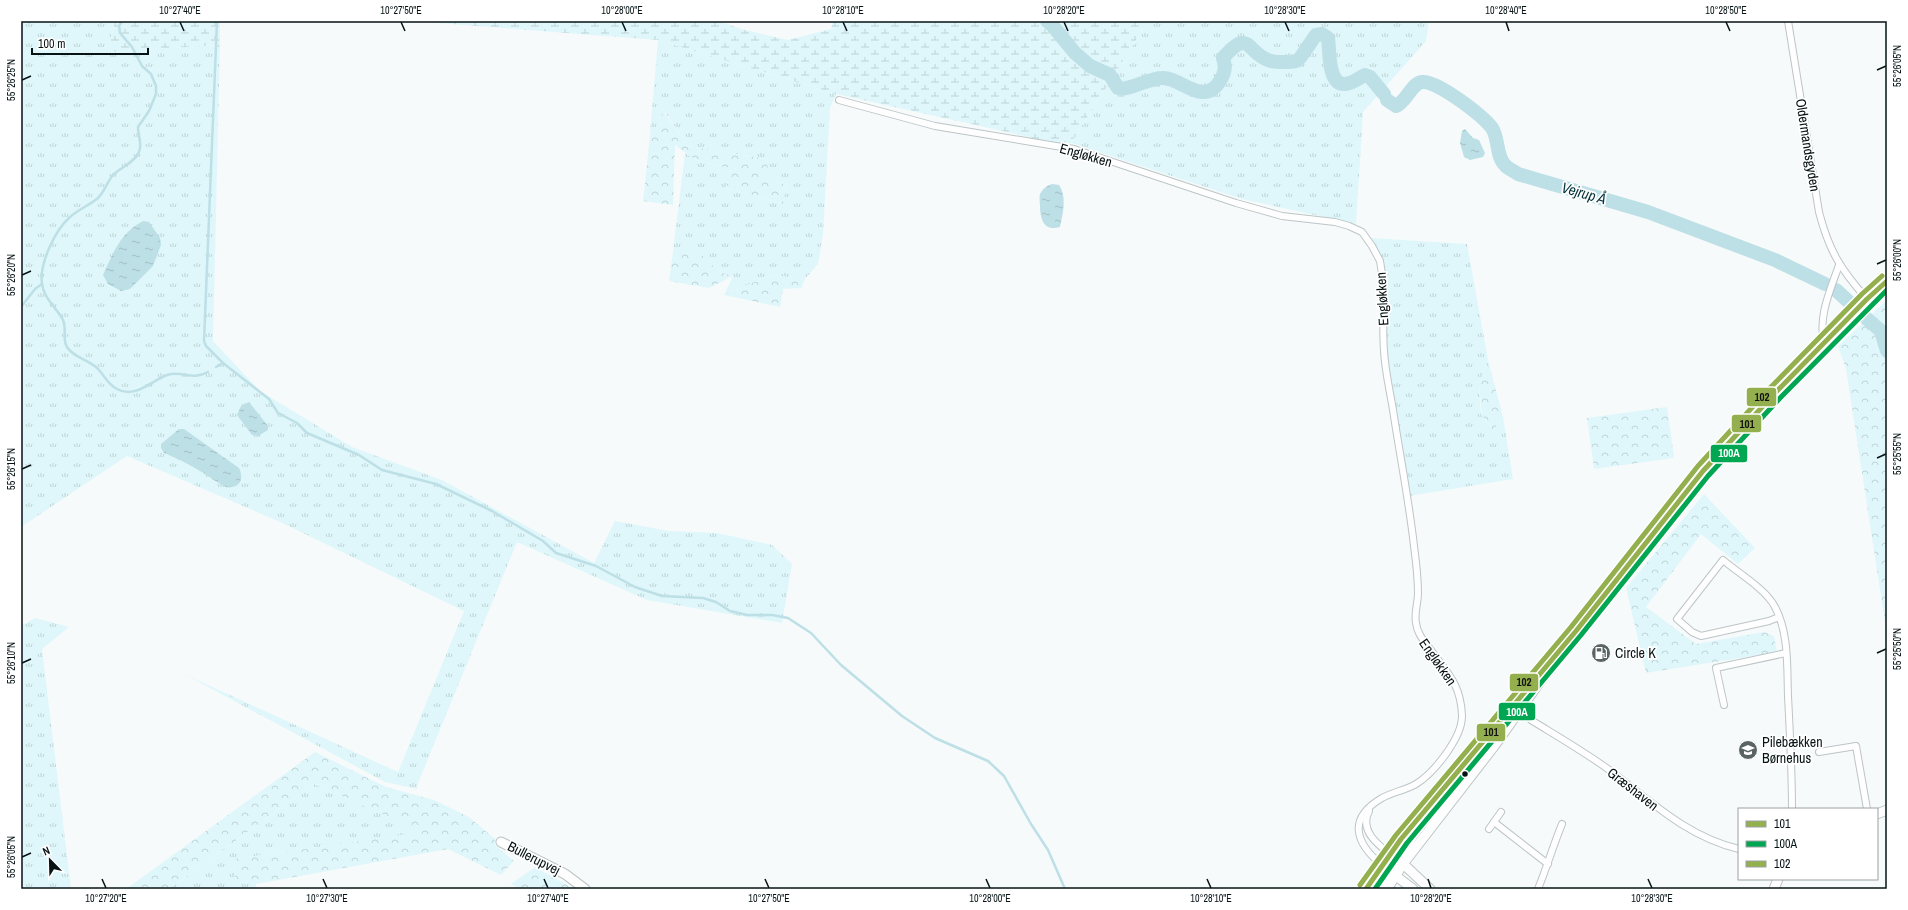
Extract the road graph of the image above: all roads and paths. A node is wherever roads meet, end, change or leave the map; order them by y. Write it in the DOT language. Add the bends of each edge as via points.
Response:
graph roads {
  1 [pos="1788,21"];
  2 [pos="839,100"];
  3 [pos="1839,265"];
  4 [pos="1887,281"];
  5 [pos="1867,299"];
  6 [pos="1824,343"];
  7 [pos="1779,617"];
  8 [pos="1576,632"];
  9 [pos="1786,653"];
  10 [pos="1724,705"];
  11 [pos="1531,720"];
  12 [pos="1819,752"];
  13 [pos="1372,805"];
  14 [pos="1792,808"];
  15 [pos="1866,808"];
  16 [pos="1501,812"];
  17 [pos="1494,822"];
  18 [pos="1562,824"];
  19 [pos="1488,829"];
  20 [pos="501,842"];
  21 [pos="1738,849"];
  22 [pos="1397,860"];
  23 [pos="1548,864"];
  24 [pos="1389,871"];
  25 [pos="586,889"];
  26 [pos="1366,889"];
  27 [pos="1377,889"];
  28 [pos="1387,889"];
  29 [pos="1413,889"];
  30 [pos="1430,889"];
  31 [pos="1538,889"];
  1 -- 3 [label="street, Oldermandsgyden" via="1819,212 1826,237"];
  2 -- 13 [label="street, Engløkken" via="935,126 1074,149 1236,203 1282,216 1336,222 1362,232 1380,261 1382,274 1384,351 1416,569 1418,595 1415,622 1418,633 1456,684 1461,698 1462,720 1450,748 1424,779 1383,797"];
  3 -- 5 [label="street, Oldermandsgyden"];
  3 -- 6 [label="street" via="1822,317 1821,331"];
  4 -- 5 [label="main road"];
  5 -- 6 [label="main road"];
  6 -- 8 [label="main road" via="1703,471"];
  7 -- 7 [label="street" via="1764,593 1723,560 1677,619 1700,636 1769,622"];
  7 -- 9 [label="street" via="1783,626"];
  8 -- 22 [label="main road" via="1495,745"];
  8 -- 22 [label="main road" via="1401,839"];
  9 -- 10 [label="street" via="1716,668"];
  9 -- 14 [label="street"];
  11 -- 21 [label="street, Græshaven" via="1589,756 1685,827 1720,844"];
  12 -- 15 [label="street" via="1856,746"];
  13 -- 22 [label="street" via="1367,816 1369,833 1374,841"];
  13 -- 24 [label="street, Engløkken" via="1360,822 1359,836 1366,851"];
  16 -- 17 [label="street"];
  17 -- 19 [label="street"];
  17 -- 23 [label="street"];
  18 -- 23 [label="street" via="1550,852"];
  20 -- 25 [label="main road, Bullerupvej" via="565,874"];
  22 -- 24 [label="main road"];
  22 -- 24 [label="main road"];
  22 -- 30 [label="main road"];
  23 -- 31 [label="street"];
  24 -- 26 [label="main road"];
  24 -- 27 [label="main road"];
  24 -- 28 [label="main road"];
  24 -- 29 [label="main road"];
}
